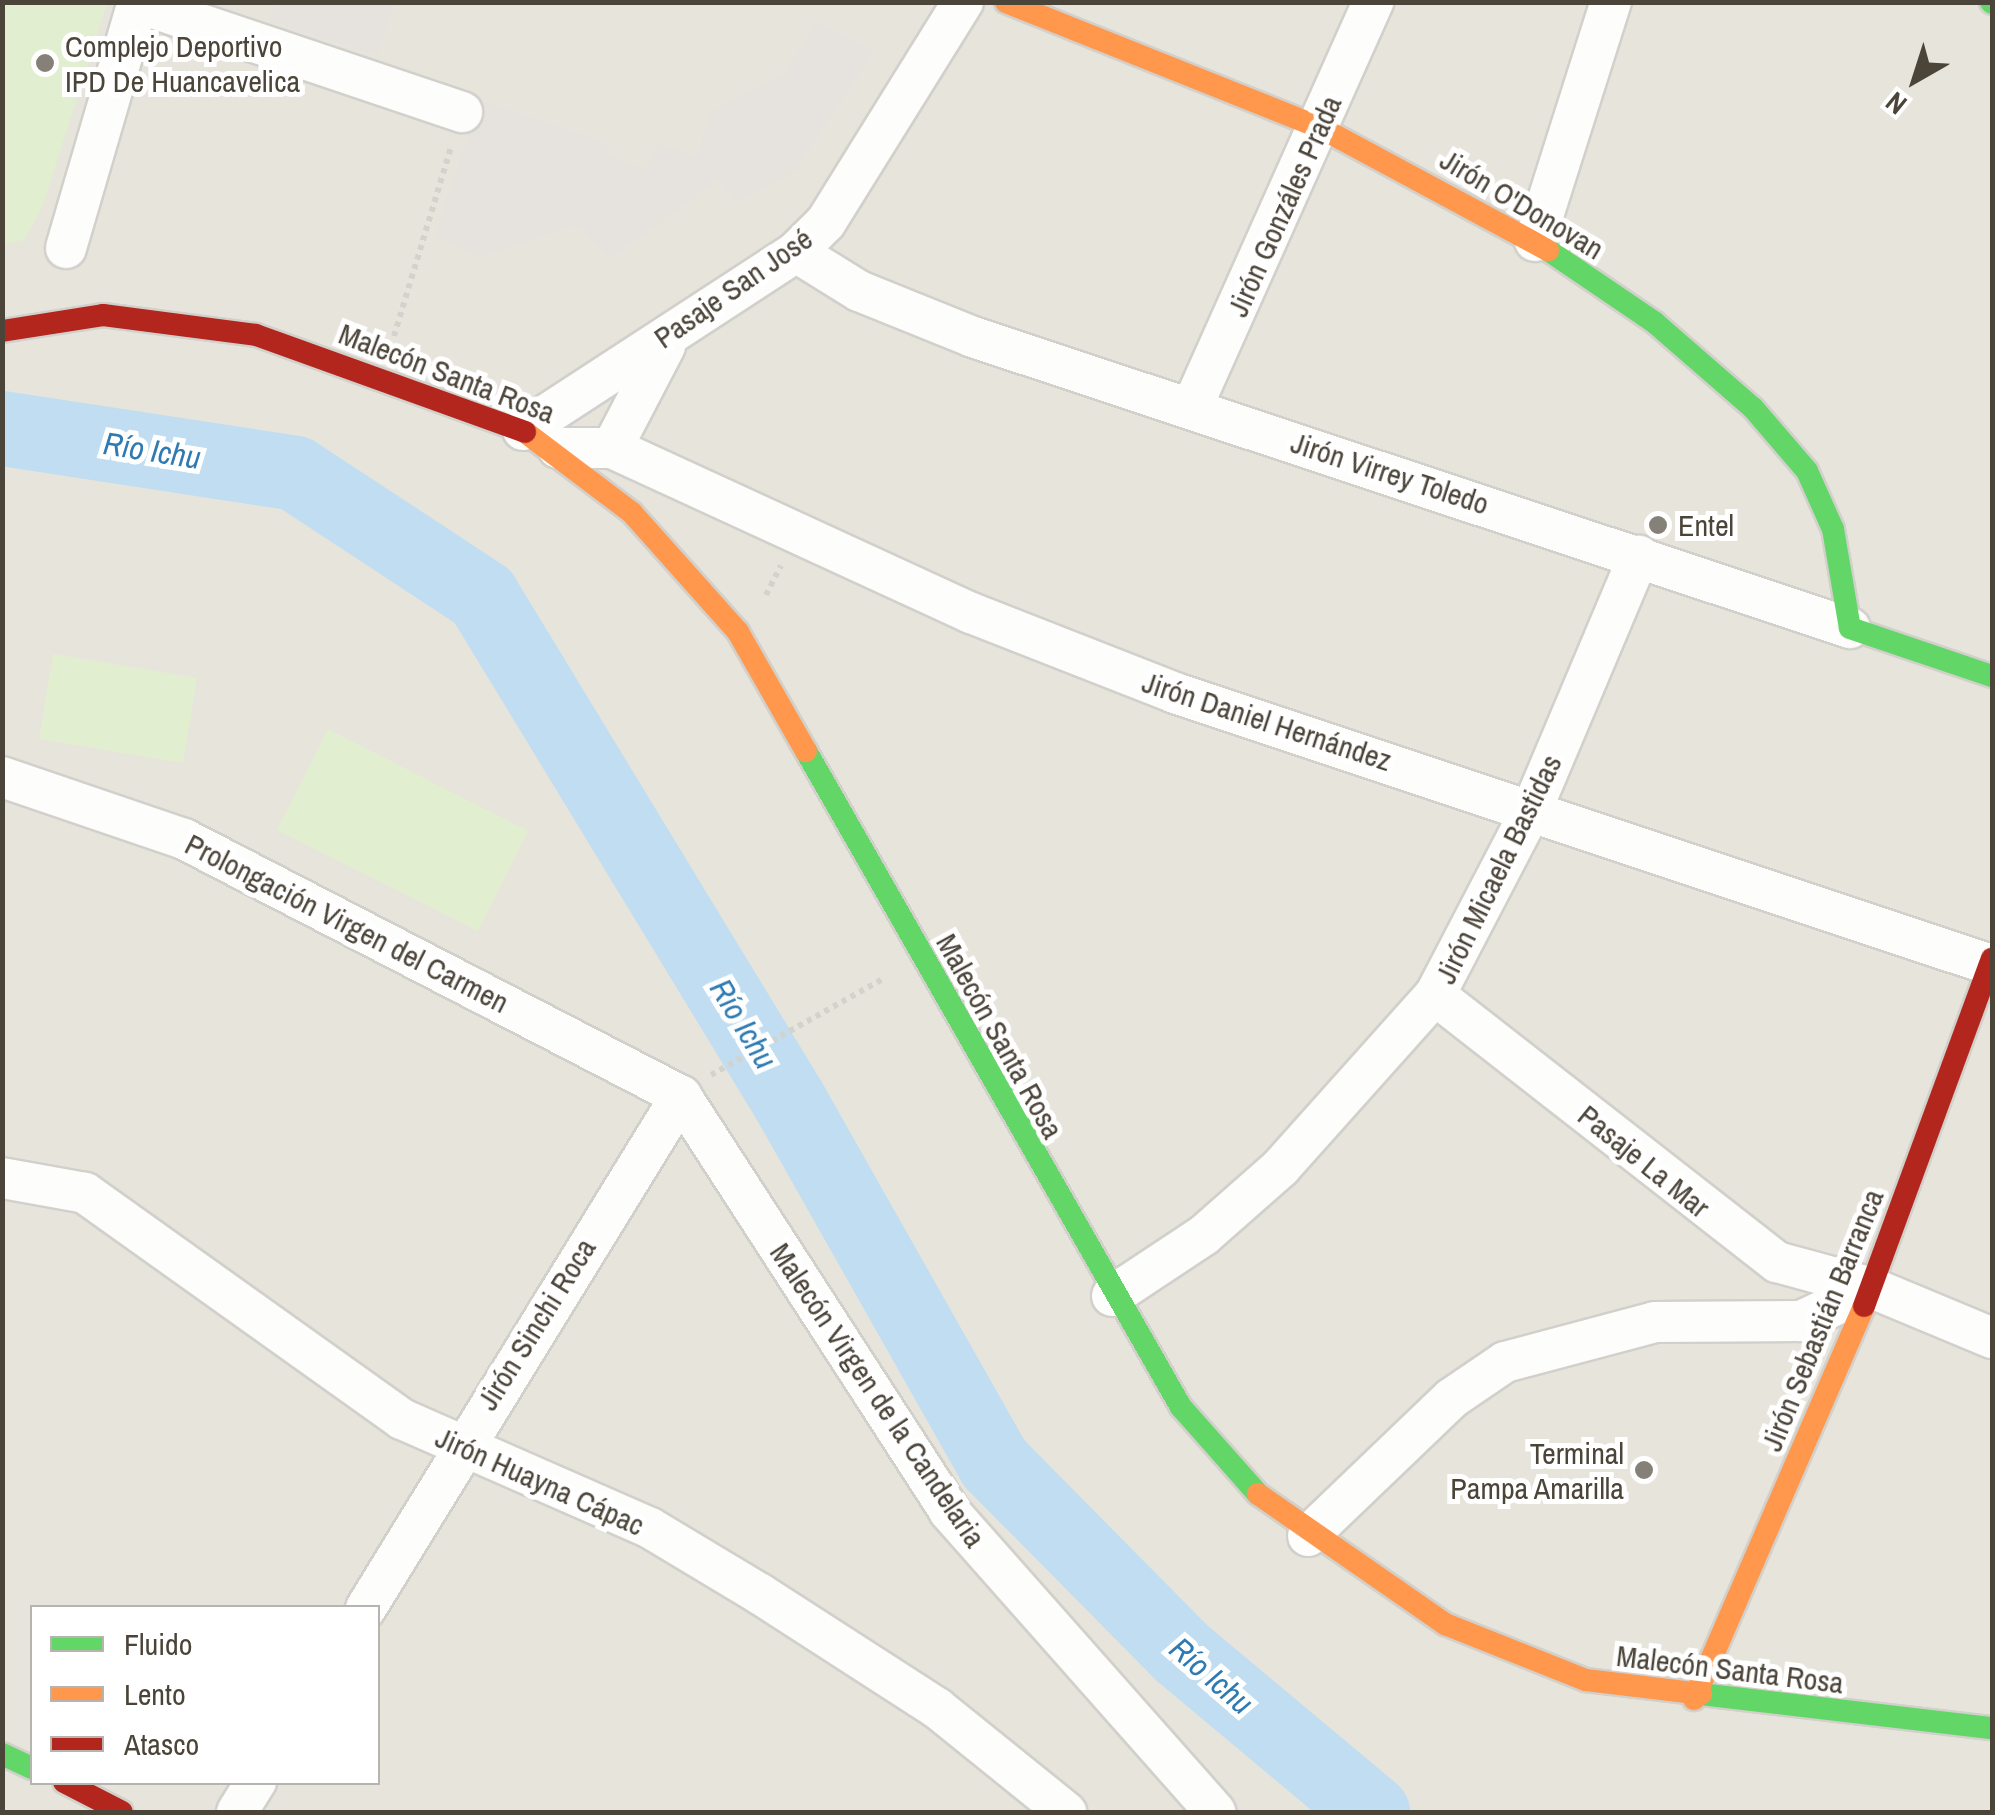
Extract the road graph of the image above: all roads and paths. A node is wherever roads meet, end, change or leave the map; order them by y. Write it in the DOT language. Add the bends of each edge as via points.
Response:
graph roads {
  1 [pos="963,2"];
  2 [pos="1006,2"];
  3 [pos="1373,2"];
  4 [pos="1611,2"];
  5 [pos="138,3"];
  6 [pos="462,112"];
  7 [pos="1321,128"];
  8 [pos="1535,241"];
  9 [pos="66,248"];
  10 [pos="796,252"];
  11 [pos="678,328"];
  12 [pos="2,331"];
  13 [pos="382,379"];
  14 [pos="1192,407"];
  15 [pos="522,430"];
  16 [pos="558,448"];
  17 [pos="612,448"];
  18 [pos="800,530"];
  19 [pos="1640,556"];
  20 [pos="1850,628"];
  21 [pos="742,640"];
  22 [pos="1992,676"];
  23 [pos="5,789"];
  24 [pos="1532,809"];
  25 [pos="1992,962"];
  26 [pos="865,988"];
  27 [pos="1435,995"];
  28 [pos="693,1087"];
  29 [pos="2,1178"];
  30 [pos="1872,1288"];
  31 [pos="1112,1296"];
  32 [pos="1992,1338"];
  33 [pos="462,1448"];
  34 [pos="1308,1536"];
  35 [pos="368,1605"];
  36 [pos="1694,1699"];
  37 [pos="1992,1728"];
  38 [pos="2,1754"];
  39 [pos="30,1767"];
  40 [pos="70,1785"];
  41 [pos="254,1785"];
  42 [pos="122,1812"];
  43 [pos="236,1812"];
  44 [pos="1066,1812"];
  45 [pos="1215,1812"];
  1 -- 10 [label="street, Pasaje San José" via="826,222"];
  2 -- 7 [label="main road, Jirón O'Donovan"];
  3 -- 7 [label="street, Jirón Gonzáles Prada"];
  4 -- 8 [label="street"];
  5 -- 6 [label="street"];
  5 -- 9 [label="street"];
  6 -- 13 [label="path"];
  7 -- 8 [label="main road, Jirón O'Donovan"];
  7 -- 14 [label="street, Jirón Gonzáles Prada"];
  8 -- 20 [label="main road, Jirón O'Donovan" via="1654,322 1753,408 1807,471 1833,529"];
  10 -- 11 [label="street, Pasaje San José"];
  10 -- 14 [label="street, Jirón Virrey Toledo" via="859,291 973,337"];
  11 -- 15 [label="street, Pasaje San José"];
  11 -- 17 [label="street" via="642,377"];
  12 -- 13 [label="main road, Malecón Santa Rosa" via="103,316 190,320"];
  13 -- 15 [label="main road, Malecón Santa Rosa"];
  14 -- 19 [label="street, Jirón Virrey Toledo"];
  15 -- 16 [label="main road, Malecón Santa Rosa"];
  16 -- 17 [label="street, Jirón Daniel Hernández"];
  16 -- 21 [label="main road, Malecón Santa Rosa" via="632,513"];
  17 -- 18 [label="street, Jirón Daniel Hernández"];
  18 -- 21 [label="path"];
  18 -- 24 [label="street, Jirón Daniel Hernández" via="972,613 1175,692"];
  19 -- 20 [label="street, Jirón Virrey Toledo"];
  19 -- 24 [label="street, Jirón Micaela Bastidas"];
  20 -- 22 [label="main road, Jirón Virrey Toledo"];
  21 -- 31 [label="main road, Malecón Santa Rosa"];
  23 -- 28 [label="street, Prolongación Virgen del Carmen" via="184,839"];
  24 -- 25 [label="street, Jirón Daniel Hernández"];
  24 -- 27 [label="street, Jirón Micaela Bastidas"];
  25 -- 30 [label="main road, Jirón Sebastián Barranca"];
  26 -- 28 [label="path"];
  27 -- 30 [label="street, Pasaje La Mar" via="1743,1240 1798,1273"];
  27 -- 31 [label="street, Jirón Micaela Bastidas" via="1281,1167 1204,1235"];
  28 -- 33 [label="street, Jirón Sinchi Roca"];
  28 -- 45 [label="street, Malecón Virgen de la Candelaria" via="950,1511"];
  29 -- 33 [label="street, Jirón Huayna Cápac" via="84,1192 402,1419"];
  30 -- 32 [label="street, Pasaje La Mar"];
  30 -- 34 [label="street" via="1801,1321 1655,1322 1505,1362 1452,1398"];
  30 -- 36 [label="main road, Jirón Sebastián Barranca"];
  31 -- 34 [label="main road, Malecón Santa Rosa" via="1240,1480"];
  33 -- 35 [label="street, Jirón Sinchi Roca"];
  33 -- 44 [label="street, Jirón Huayna Cápac" via="650,1528 760,1594 937,1708"];
  34 -- 36 [label="main road, Malecón Santa Rosa" via="1445,1624 1586,1680"];
  36 -- 37 [label="main road, Malecón Santa Rosa"];
  38 -- 39 [label="main road"];
  40 -- 42 [label="main road"];
  41 -- 43 [label="street"];
}
